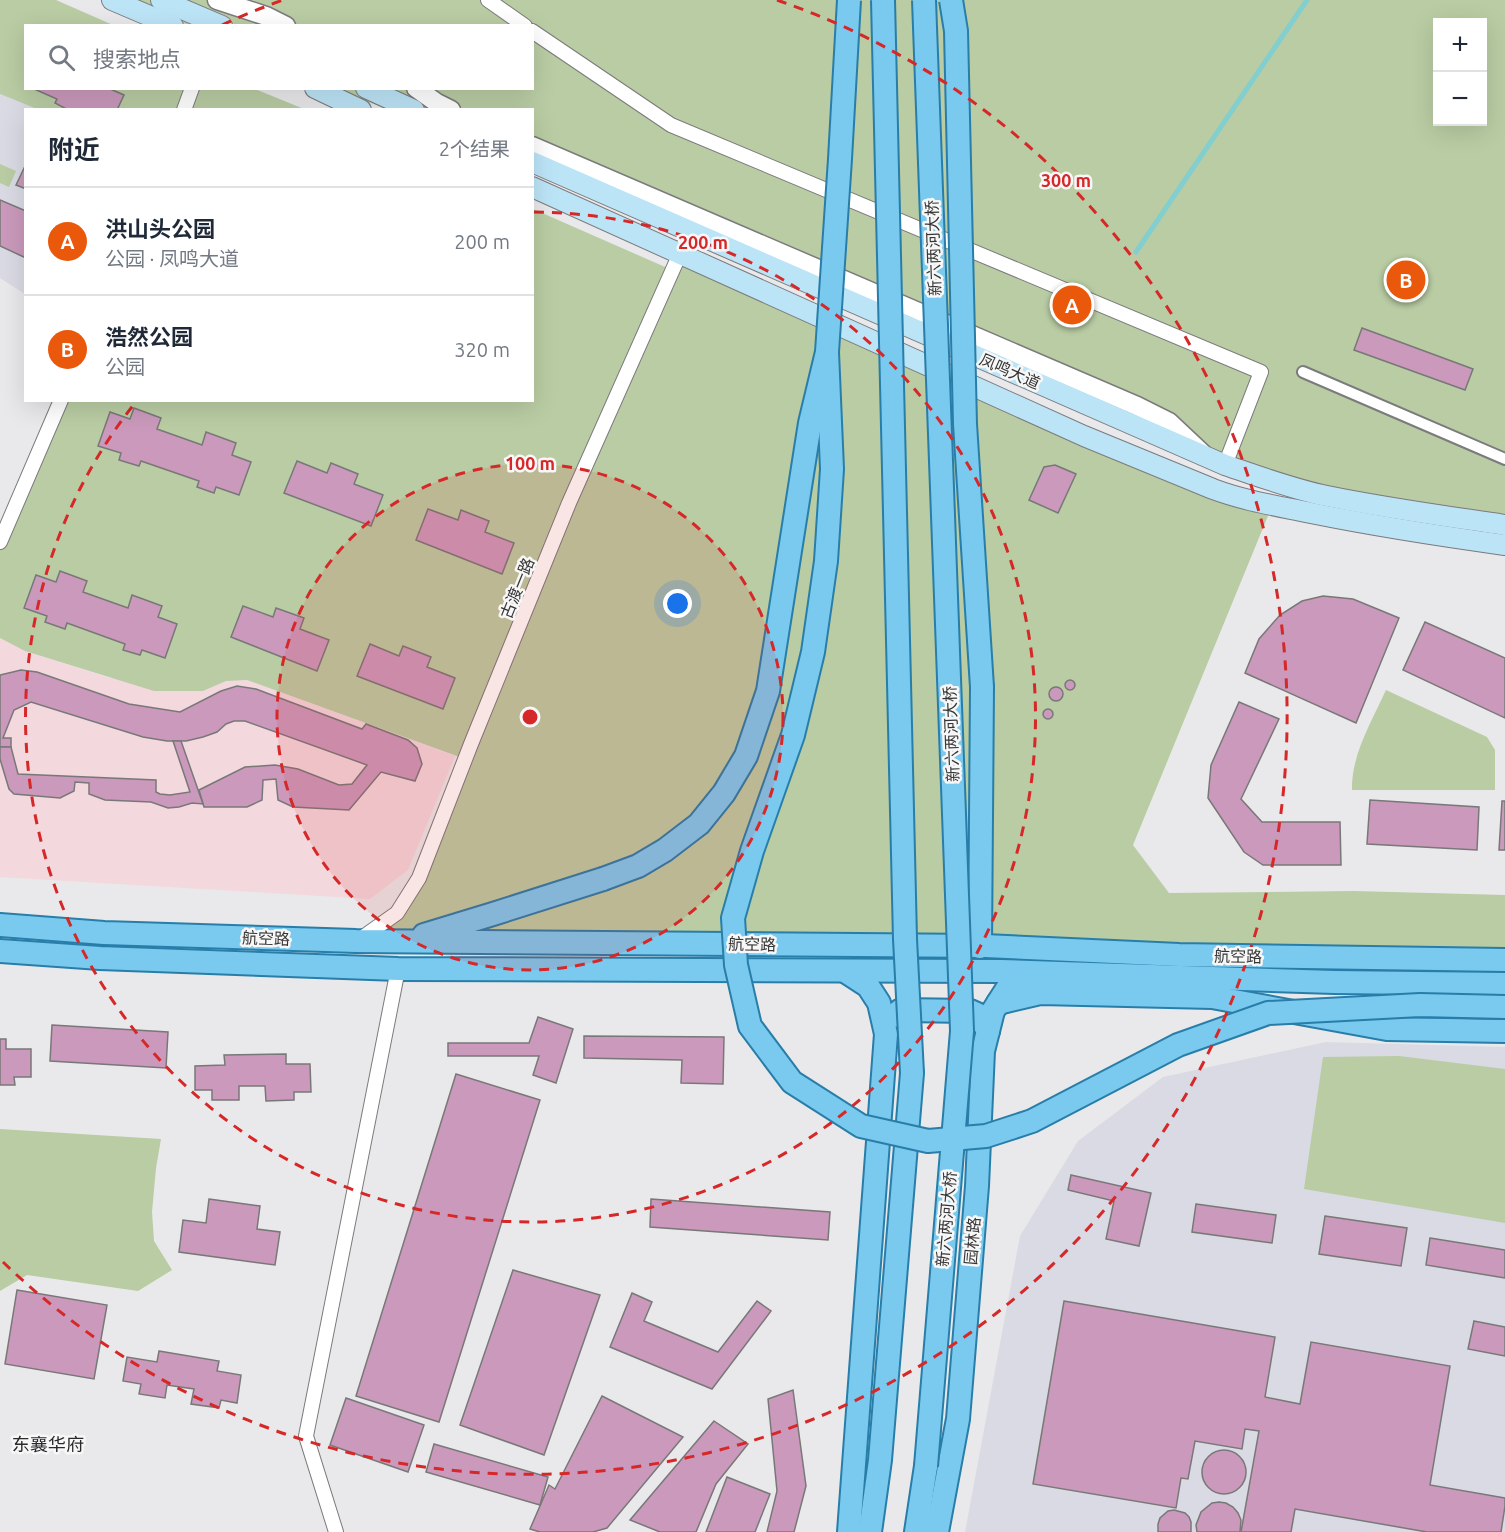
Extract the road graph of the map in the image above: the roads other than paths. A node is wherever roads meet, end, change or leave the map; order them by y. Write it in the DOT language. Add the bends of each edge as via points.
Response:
graph roads {
  1 [pos="112,0"];
  2 [pos="161,0"];
  3 [pos="217,0"];
  4 [pos="488,0"];
  5 [pos="849,0"];
  6 [pos="883,0"];
  7 [pos="924,0"];
  8 [pos="951,0"];
  9 [pos="168,24"];
  10 [pos="217,24"];
  11 [pos="282,24"];
  12 [pos="522,24"];
  13 [pos="534,32"];
  14 [pos="191,90"];
  15 [pos="319,90"];
  16 [pos="370,90"];
  17 [pos="419,90"];
  18 [pos="185,108"];
  19 [pos="357,108"];
  20 [pos="410,108"];
  21 [pos="447,108"];
  22 [pos="534,147"];
  23 [pos="534,163"];
  24 [pos="534,188"];
  25 [pos="690,231"];
  26 [pos="679,254"];
  27 [pos="827,352"];
  28 [pos="1303,372"];
  29 [pos="60,402"];
  30 [pos="1206,457"];
  31 [pos="1505,459"];
  32 [pos="1225,465"];
  33 [pos="1505,525"];
  34 [pos="0,542"];
  35 [pos="1505,545"];
  36 [pos="0,925"];
  37 [pos="356,941"];
  38 [pos="403,941"];
  39 [pos="980,947"];
  40 [pos="0,951"];
  41 [pos="1505,960"];
  42 [pos="398,969"];
  43 [pos="845,971"];
  44 [pos="1037,972"];
  45 [pos="1505,984"];
  46 [pos="998,1003"];
  47 [pos="1505,1007"];
  48 [pos="885,1030"];
  49 [pos="988,1031"];
  50 [pos="1505,1031"];
  51 [pos="336,1532"];
  52 [pos="849,1532"];
  53 [pos="870,1532"];
  54 [pos="916,1532"];
  55 [pos="937,1532"];
  1 -- 9 [label="main road"];
  2 -- 10 [label="main road"];
  3 -- 11 [label="street"];
  4 -- 12 [label="street"];
  5 -- 27 [label="main road, bridge"];
  6 -- 53 [label="main road, bridge" via="905,939 912,1073 880,1460"];
  7 -- 54 [label="main road, 新六两河大桥, bridge" via="962,1031 926,1466"];
  8 -- 39 [label="main road, bridge" via="956,31 965,424 982,687"];
  13 -- 32 [label="street" via="670,125 1261,372"];
  14 -- 18 [label="street"];
  15 -- 19 [label="main road"];
  16 -- 20 [label="main road"];
  17 -- 21 [label="street"];
  22 -- 30 [label="street" via="1137,406 1169,422"];
  23 -- 25 [label="main road, 凤鸣大道"];
  24 -- 26 [label="main road, 凤鸣大道"];
  25 -- 26 [label="street, 古渡一路"];
  25 -- 30 [label="main road, 凤鸣大道"];
  26 -- 35 [label="main road, 凤鸣大道" via="1084,436 1234,497 1373,526"];
  26 -- 37 [label="street, 古渡一路" via="569,503 419,878 398,913"];
  27 -- 38 [label="main road, bridge" via="810,423 768,691 746,756 724,793 699,824 638,866"];
  27 -- 47 [label="main road, bridge" via="832,469 826,561 813,652 793,735 733,918 736,965 750,1026 792,1082 861,1126 928,1141 986,1136 1032,1121 1178,1046 1268,1013 1420,1005"];
  28 -- 31 [label="street"];
  29 -- 34 [label="street"];
  30 -- 32 [label="main road, 凤鸣大道"];
  32 -- 33 [label="main road, 凤鸣大道" via="1326,496"];
  36 -- 37 [label="main road, 航空路" via="104,933"];
  37 -- 38 [label="main road, 航空路"];
  38 -- 39 [label="main road, 航空路"];
  39 -- 41 [label="main road, 航空路" via="1179,955"];
  40 -- 42 [label="main road, 航空路"];
  42 -- 43 [label="main road, 航空路"];
  42 -- 51 [label="street" via="306,1436"];
  43 -- 44 [label="main road, 航空路"];
  43 -- 48 [label="main road" via="868,986 879,1003"];
  44 -- 45 [label="main road, 航空路"];
  44 -- 46 [label="main road, 园林路" via="1012,981"];
  46 -- 49 [label="main road, 园林路"];
  46 -- 50 [label="main road" via="1040,993 1212,998 1387,1029"];
  48 -- 49 [label="main road" via="891,1017 901,1010 970,1011 979,1015"];
  48 -- 52 [label="main road"];
  49 -- 55 [label="main road, 园林路" via="983,1051 977,1186 957,1419"];
}
